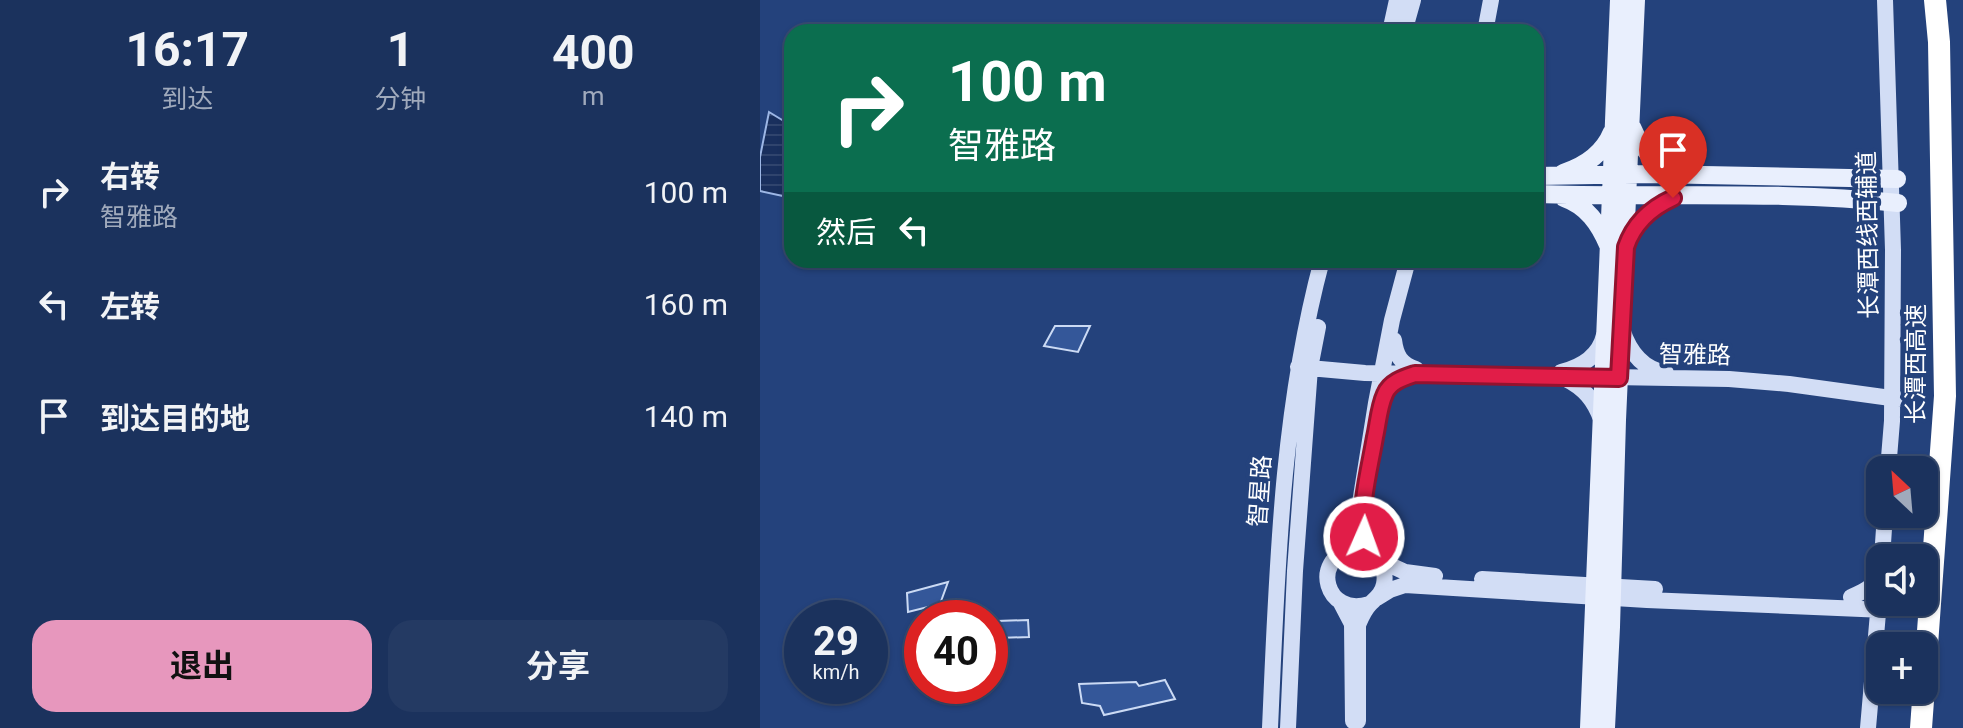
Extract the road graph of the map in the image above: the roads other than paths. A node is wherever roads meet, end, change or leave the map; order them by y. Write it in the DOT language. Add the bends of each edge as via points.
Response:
graph roads {
  1 [pos="1397,0"];
  2 [pos="1413,0"];
  3 [pos="1488,0"];
  4 [pos="1888,0"];
  5 [pos="1935,0"];
  6 [pos="1950,0"];
  7 [pos="1628,2"];
  8 [pos="1392,24"];
  9 [pos="1406,24"];
  10 [pos="1484,24"];
  11 [pos="1622,125"];
  12 [pos="1890,142"];
  13 [pos="1620,175"];
  14 [pos="1683,175"];
  15 [pos="1849,178"];
  16 [pos="1894,179"];
  17 [pos="1544,184"];
  18 [pos="1544,185"];
  19 [pos="1544,185"];
  20 [pos="1544,186"];
  21 [pos="1683,195"];
  22 [pos="1620,196"];
  23 [pos="1852,199"];
  24 [pos="1895,203"];
  25 [pos="1893,233"];
  26 [pos="1618,248"];
  27 [pos="1321,268"];
  28 [pos="1331,268"];
  29 [pos="1409,268"];
  30 [pos="1318,325"];
  31 [pos="1614,329"];
  32 [pos="1391,341"];
  33 [pos="1893,358"];
  34 [pos="1305,364"];
  35 [pos="1349,368"];
  36 [pos="1385,371"];
  37 [pos="1416,371"];
  38 [pos="1558,374"];
  39 [pos="1611,375"];
  40 [pos="1664,376"];
  41 [pos="1860,391"];
  42 [pos="1895,395"];
  43 [pos="1378,404"];
  44 [pos="1609,419"];
  45 [pos="1891,429"];
  46 [pos="1889,456"];
  47 [pos="1895,456"];
  48 [pos="1605,549"];
  49 [pos="1340,555"];
  50 [pos="1376,558"];
  51 [pos="1561,589"];
  52 [pos="1866,590"];
  53 [pos="1604,591"];
  54 [pos="1647,594"];
  55 [pos="1373,601"];
  56 [pos="1850,602"];
  57 [pos="1341,603"];
  58 [pos="1866,603"];
  59 [pos="1603,630"];
  60 [pos="1876,632"];
  61 [pos="1873,704"];
  62 [pos="1874,704"];
  63 [pos="1270,728"];
  64 [pos="1288,728"];
  65 [pos="1589,728"];
  66 [pos="1606,728"];
  67 [pos="1871,728"];
  68 [pos="1921,728"];
  69 [pos="1936,728"];
  1 -- 8 [label="street"];
  2 -- 9 [label="street"];
  3 -- 10 [label="street"];
  4 -- 12 [label="street, 长潭西线西辅道"];
  4 -- 16 [label="street, 长潭西线西辅道"];
  5 -- 68 [label="highway, 长潭西高速" via="1945,396"];
  6 -- 69 [label="highway, 长潭西高速" via="1959,396"];
  7 -- 11 [label="main road"];
  11 -- 13 [label="main road"];
  11 -- 14 [label="main road" via="1654,161"];
  11 -- 17 [label="main road" via="1593,158"];
  12 -- 15 [label="street" via="1877,166"];
  12 -- 16 [label="street, 长潭西线西辅道"];
  13 -- 14 [label="main road"];
  13 -- 18 [label="main road"];
  13 -- 22 [label="main road"];
  14 -- 15 [label="main road"];
  15 -- 16 [label="main road"];
  16 -- 24 [label="street, 长潭西线西辅道"];
  19 -- 22 [label="main road"];
  20 -- 26 [label="main road" via="1587,211"];
  21 -- 22 [label="main road"];
  21 -- 23 [label="main road"];
  21 -- 26 [label="main road" via="1646,214"];
  22 -- 26 [label="main road"];
  23 -- 24 [label="main road"];
  23 -- 25 [label="street" via="1874,206"];
  24 -- 25 [label="street, 长潭西线西辅道"];
  24 -- 42 [label="street, 长潭西线西辅道"];
  25 -- 33 [label="street, 长潭西线西辅道"];
  26 -- 31 [label="main road"];
  27 -- 34 [label="street, 智星路"];
  28 -- 30 [label="street, 智星路"];
  29 -- 32 [label="street"];
  30 -- 34 [label="street, 智星路"];
  30 -- 35 [label="street" via="1324,350 1334,363"];
  31 -- 38 [label="street" via="1588,360"];
  31 -- 39 [label="main road"];
  31 -- 40 [label="street" via="1640,361"];
  32 -- 35 [label="street" via="1379,357"];
  32 -- 36 [label="street"];
  32 -- 37 [label="street" via="1398,358"];
  33 -- 41 [label="street" via="1885,376"];
  33 -- 42 [label="street, 长潭西线西辅道"];
  34 -- 35 [label="street, 智雅路"];
  34 -- 63 [label="street, 智星路" via="1287,457"];
  34 -- 64 [label="street, 智星路"];
  35 -- 36 [label="street, 智雅路"];
  35 -- 43 [label="street" via="1370,384"];
  36 -- 37 [label="street, 智雅路"];
  36 -- 43 [label="street"];
  37 -- 38 [label="street, 智雅路"];
  37 -- 43 [label="street" via="1389,387"];
  38 -- 39 [label="street, 智雅路"];
  38 -- 44 [label="street" via="1587,393"];
  39 -- 40 [label="street, 智雅路"];
  39 -- 44 [label="main road"];
  40 -- 41 [label="street, 智雅路"];
  40 -- 44 [label="street" via="1631,390"];
  41 -- 42 [label="street, 智雅路"];
  41 -- 45 [label="street" via="1883,409"];
  42 -- 45 [label="street, 长潭西线西辅道"];
  42 -- 47 [label="street, 长潭西线西辅道"];
  43 -- 49 [label="street" via="1355,534"];
  43 -- 50 [label="street" via="1363,514 1364,537"];
  44 -- 48 [label="main road"];
  45 -- 46 [label="street, 长潭西线西辅道"];
  48 -- 51 [label="street" via="1584,574"];
  48 -- 53 [label="main road"];
  48 -- 54 [label="street" via="1624,576"];
  49 -- 50 [label="street" via="1357,550"];
  49 -- 57 [label="street" via="1327,579"];
  50 -- 51 [label="street" via="1414,574"];
  50 -- 55 [label="street" via="1385,581"];
  51 -- 53 [label="street"];
  51 -- 55 [label="street" via="1405,585"];
  51 -- 59 [label="street"];
  52 -- 56 [label="street"];
  53 -- 54 [label="street"];
  53 -- 59 [label="main road"];
  54 -- 56 [label="street"];
  54 -- 59 [label="street" via="1620,609"];
  55 -- 57 [label="street" via="1360,607"];
  55 -- 57 [label="street" via="1358,625 1358,721 1353,721 1352,624"];
  56 -- 58 [label="street"];
  56 -- 60 [label="street"];
  59 -- 65 [label="main road"];
  59 -- 66 [label="main road"];
  61 -- 67 [label="street"];
  62 -- 67 [label="street"];
}
